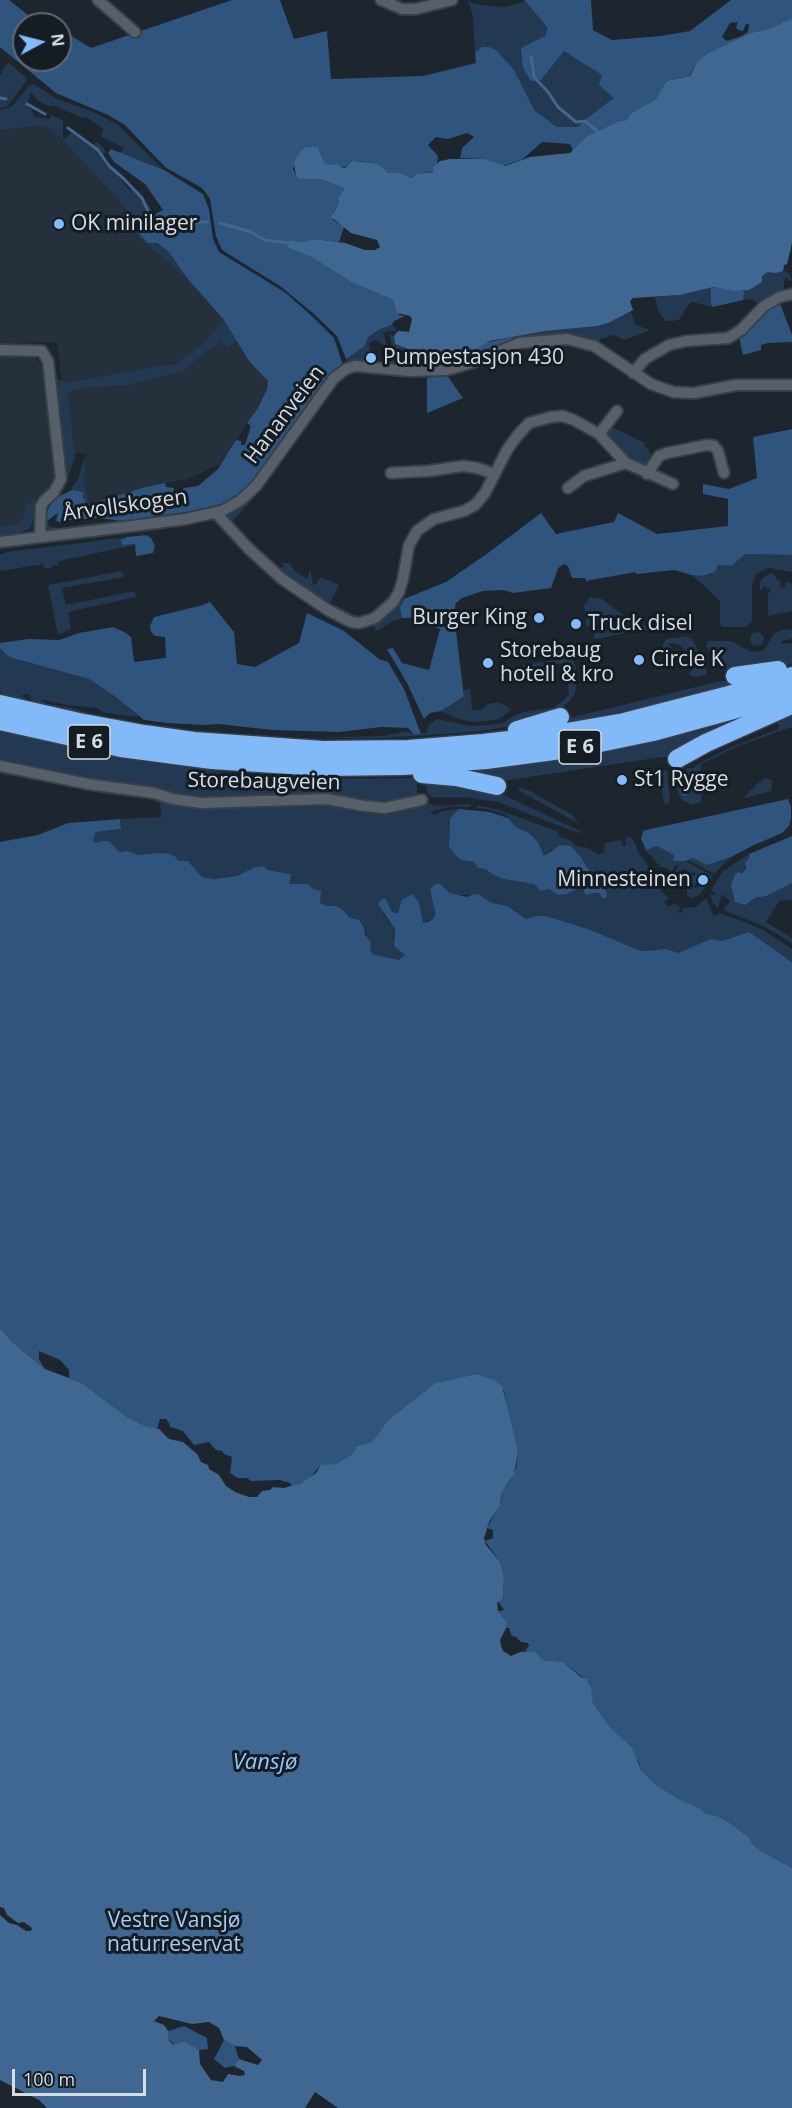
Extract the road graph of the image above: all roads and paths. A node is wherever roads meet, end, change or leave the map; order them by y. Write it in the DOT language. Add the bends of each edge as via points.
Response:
graph roads {
  1 [pos="98,0"];
  2 [pos="381,0"];
  3 [pos="452,0"];
  4 [pos="135,32"];
  5 [pos="792,294"];
  6 [pos="0,350"];
  7 [pos="633,373"];
  8 [pos="792,385"];
  9 [pos="617,411"];
  10 [pos="599,434"];
  11 [pos="626,463"];
  12 [pos="391,473"];
  13 [pos="724,473"];
  14 [pos="495,474"];
  15 [pos="647,474"];
  16 [pos="673,484"];
  17 [pos="568,488"];
  18 [pos="216,513"];
  19 [pos="40,537"];
  20 [pos="0,542"];
  21 [pos="792,668"];
  22 [pos="735,676"];
  23 [pos="792,676"];
  24 [pos="792,694"];
  25 [pos="0,704"];
  26 [pos="792,705"];
  27 [pos="560,717"];
  28 [pos="0,721"];
  29 [pos="426,748"];
  30 [pos="677,759"];
  31 [pos="0,766"];
  32 [pos="362,767"];
  33 [pos="497,786"];
  34 [pos="422,800"];
  1 -- 4 [label="street" via="123,27"];
  2 -- 3 [label="street" via="402,9"];
  5 -- 7 [label="street" via="764,306 728,338 669,345 645,359"];
  6 -- 19 [label="street, Årvollskogen" via="42,351 48,361 61,480 41,506"];
  7 -- 8 [label="street, Hananveien" via="676,392 694,393 736,385"];
  7 -- 18 [label="street, Hananveien" via="594,346 567,339 519,343 447,370 360,366 346,369 328,385 256,486 241,500"];
  9 -- 10 [label="street"];
  10 -- 11 [label="street"];
  10 -- 14 [label="street" via="563,416 529,423 507,450"];
  11 -- 15 [label="street"];
  11 -- 17 [label="street" via="584,476"];
  12 -- 14 [label="street" via="463,466"];
  13 -- 15 [label="street" via="718,451 708,445 659,456"];
  14 -- 18 [label="street" via="475,505 434,519 417,531 409,545 401,586 393,602 375,618 359,623 328,610 282,579"];
  15 -- 16 [label="street"];
  18 -- 19 [label="street, Årvollskogen"];
  19 -- 20 [label="street, Årvollskogen"];
  21 -- 22 [label="highway"];
  23 -- 29 [label="highway, E 6" via="624,722 544,736"];
  24 -- 32 [label="highway, E 6" via="676,727 576,748 486,760"];
  25 -- 29 [label="highway, E 6" via="194,741 323,750"];
  26 -- 30 [label="highway"];
  27 -- 29 [label="highway, E 6" via="508,732 437,741"];
  28 -- 32 [label="highway, E 6" via="121,748 212,760"];
  31 -- 34 [label="street, Storebaugveien" via="201,803 327,799 374,808"];
  32 -- 33 [label="highway, E 6" via="377,774 438,775"];
}
